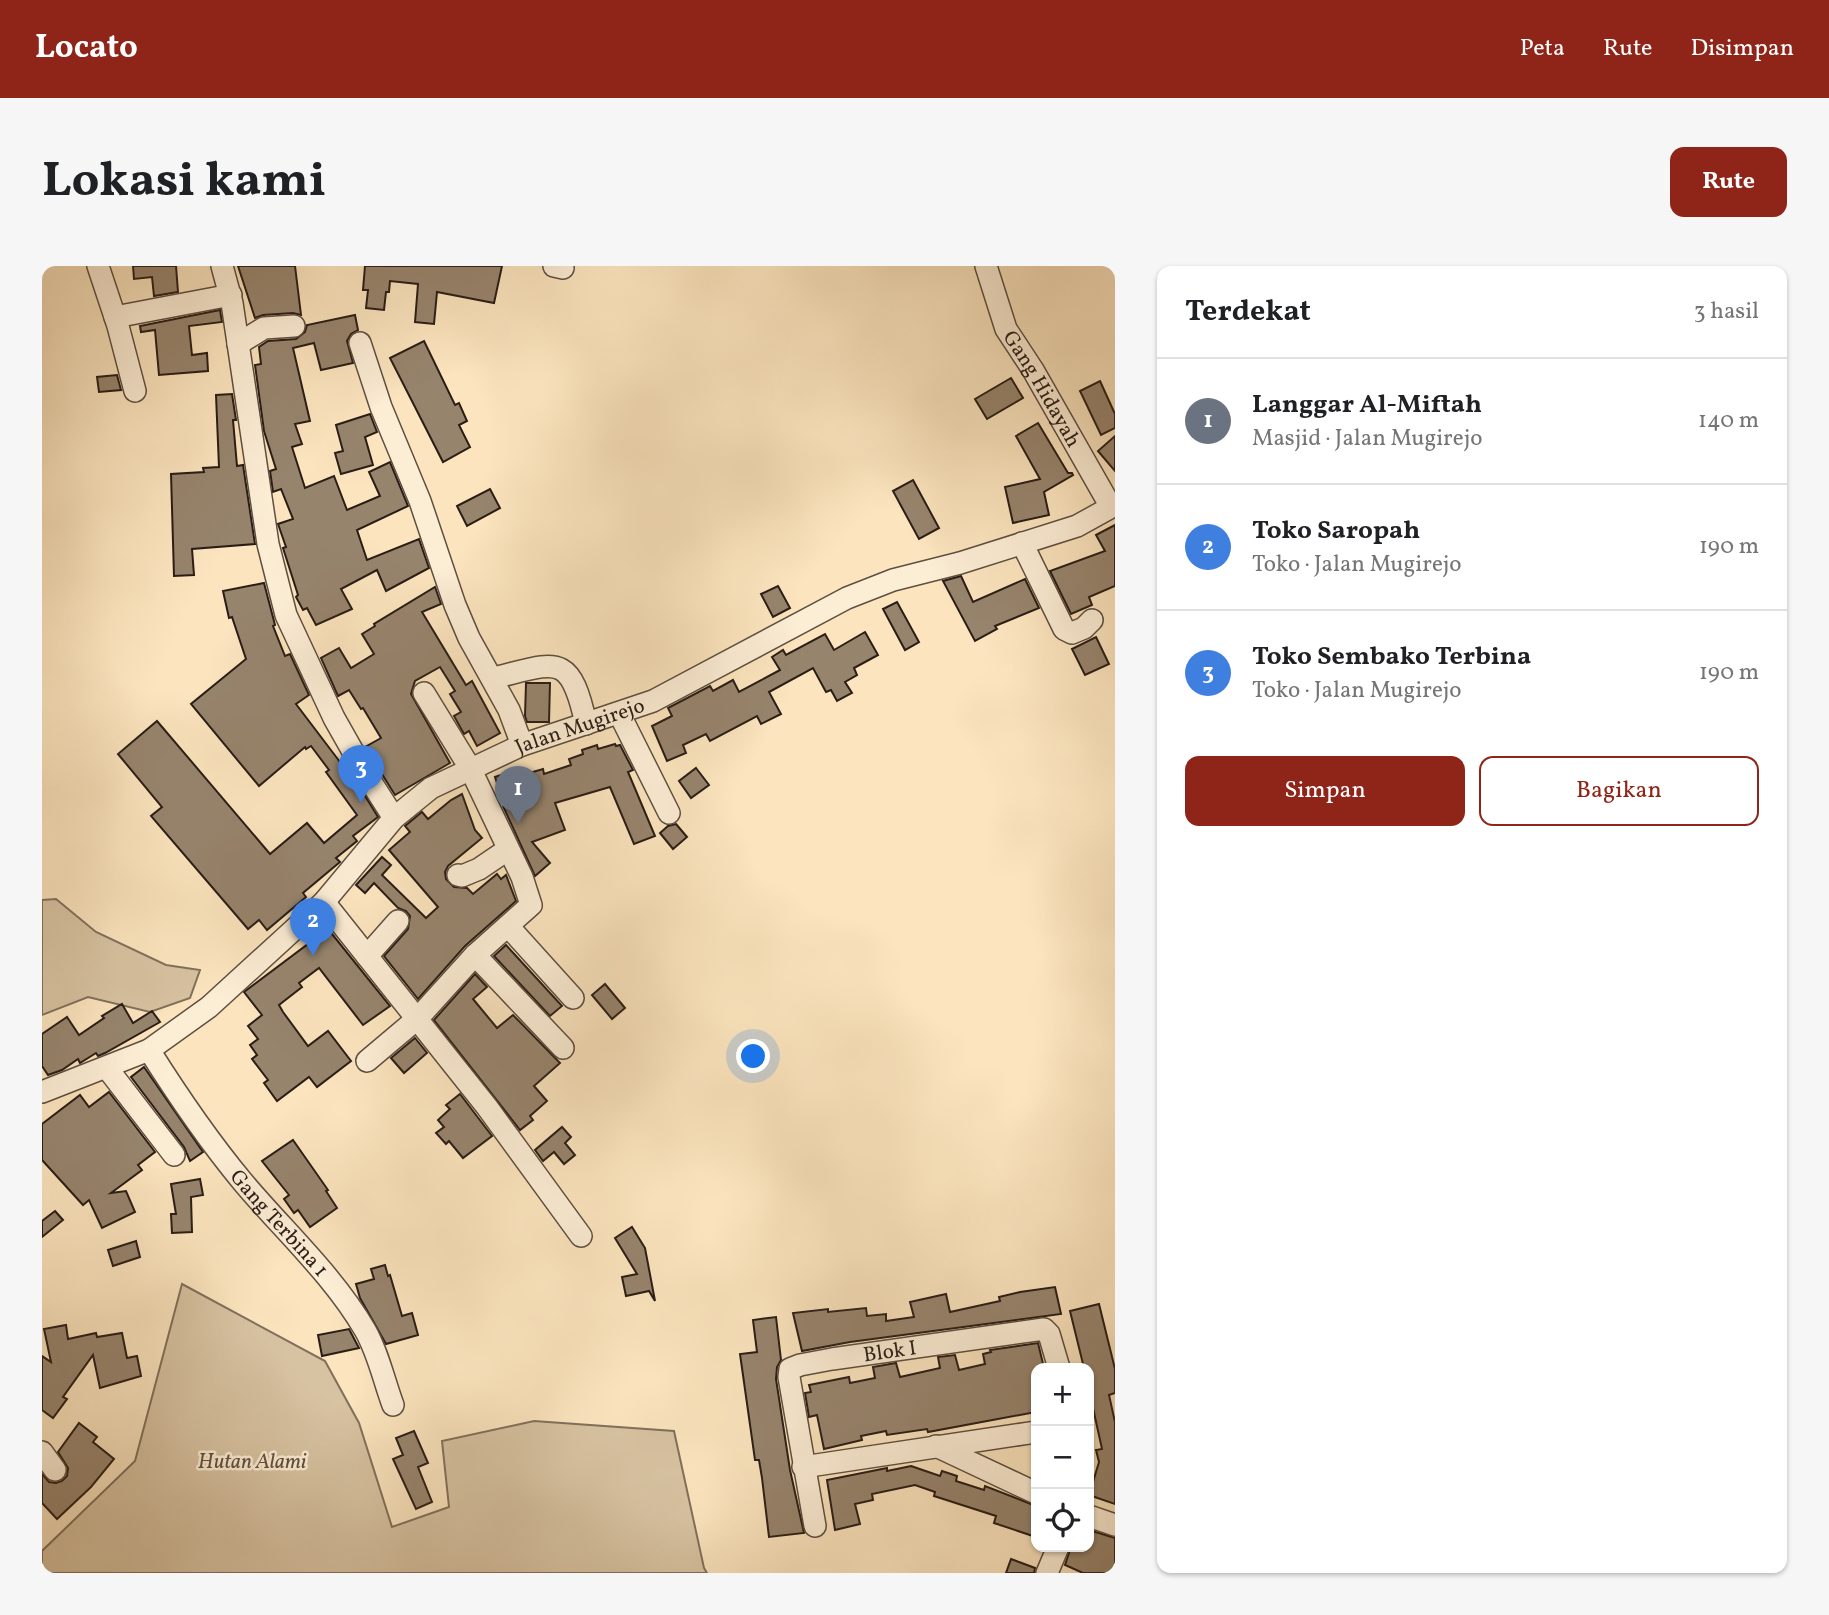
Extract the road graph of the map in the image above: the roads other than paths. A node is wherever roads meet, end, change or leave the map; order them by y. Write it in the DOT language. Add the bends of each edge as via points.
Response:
graph roads {
  1 [pos="98,266"];
  2 [pos="222,266"];
  3 [pos="986,266"];
  4 [pos="231,295"];
  5 [pos="115,317"];
  6 [pos="294,326"];
  7 [pos="360,343"];
  8 [pos="238,344"];
  9 [pos="135,391"];
  10 [pos="1113,506"];
  11 [pos="1022,543"];
  12 [pos="1092,620"];
  13 [pos="493,678"];
  14 [pos="424,693"];
  15 [pos="619,713"];
  16 [pos="586,724"];
  17 [pos="522,745"];
  18 [pos="470,768"];
  19 [pos="669,813"];
  20 [pos="394,818"];
  21 [pos="507,850"];
  22 [pos="458,875"];
  23 [pos="324,902"];
  24 [pos="398,921"];
  25 [pos="508,926"];
  26 [pos="367,956"];
  27 [pos="475,956"];
  28 [pos="573,998"];
  29 [pos="418,1018"];
  30 [pos="563,1048"];
  31 [pos="149,1051"];
  32 [pos="367,1061"];
  33 [pos="107,1068"];
  34 [pos="42,1092"];
  35 [pos="174,1155"];
  36 [pos="581,1236"];
  37 [pos="1058,1363"];
  38 [pos="393,1405"];
  39 [pos="1031,1433"];
  40 [pos="936,1446"];
  41 [pos="42,1452"];
  42 [pos="803,1467"];
  43 [pos="55,1470"];
  44 [pos="1031,1491"];
  45 [pos="1094,1518"];
  46 [pos="1115,1525"];
  47 [pos="815,1526"];
  48 [pos="1056,1552"];
  49 [pos="1047,1573"];
  1 -- 5 [label="street"];
  2 -- 4 [label="street"];
  3 -- 10 [label="street, Gang Hidayah" via="1006,329"];
  4 -- 5 [label="street"];
  4 -- 8 [label="street"];
  5 -- 9 [label="street"];
  6 -- 8 [label="street" via="264,328"];
  7 -- 13 [label="street" via="455,605"];
  8 -- 20 [label="street" via="268,544 286,615 334,718"];
  10 -- 11 [label="street, Jalan Mugirejo" via="1077,526"];
  11 -- 12 [label="street" via="1064,628 1078,632"];
  11 -- 15 [label="street, Jalan Mugirejo" via="847,598 691,682"];
  13 -- 16 [label="street" via="556,666 579,692"];
  13 -- 17 [label="street"];
  14 -- 18 [label="street"];
  15 -- 16 [label="street, Jalan Mugirejo"];
  15 -- 19 [label="street"];
  16 -- 17 [label="street, Jalan Mugirejo"];
  17 -- 18 [label="street, Jalan Mugirejo"];
  18 -- 20 [label="street, Jalan Mugirejo" via="431,788"];
  18 -- 21 [label="street"];
  20 -- 23 [label="street, Jalan Mugirejo"];
  21 -- 22 [label="street" via="479,869"];
  21 -- 25 [label="street" via="531,902"];
  23 -- 26 [label="street"];
  23 -- 31 [label="street, Jalan Mugirejo" via="209,1007"];
  24 -- 26 [label="street"];
  25 -- 27 [label="street"];
  25 -- 28 [label="street"];
  26 -- 29 [label="street"];
  27 -- 29 [label="street"];
  27 -- 30 [label="street"];
  29 -- 32 [label="street"];
  29 -- 36 [label="street"];
  31 -- 33 [label="street, Jalan Mugirejo"];
  31 -- 38 [label="street, Gang Terbina 1" via="202,1130 359,1321"];
  33 -- 34 [label="street, Jalan Mugirejo"];
  33 -- 35 [label="street"];
  37 -- 42 [label="street, Blok I" via="1044,1329 794,1366 789,1377"];
  39 -- 40 [label="street"];
  40 -- 42 [label="street"];
  40 -- 44 [label="street"];
  41 -- 43 [label="street"];
  42 -- 47 [label="street, Blok I"];
  45 -- 46 [label="street"];
  48 -- 49 [label="street"];
}
